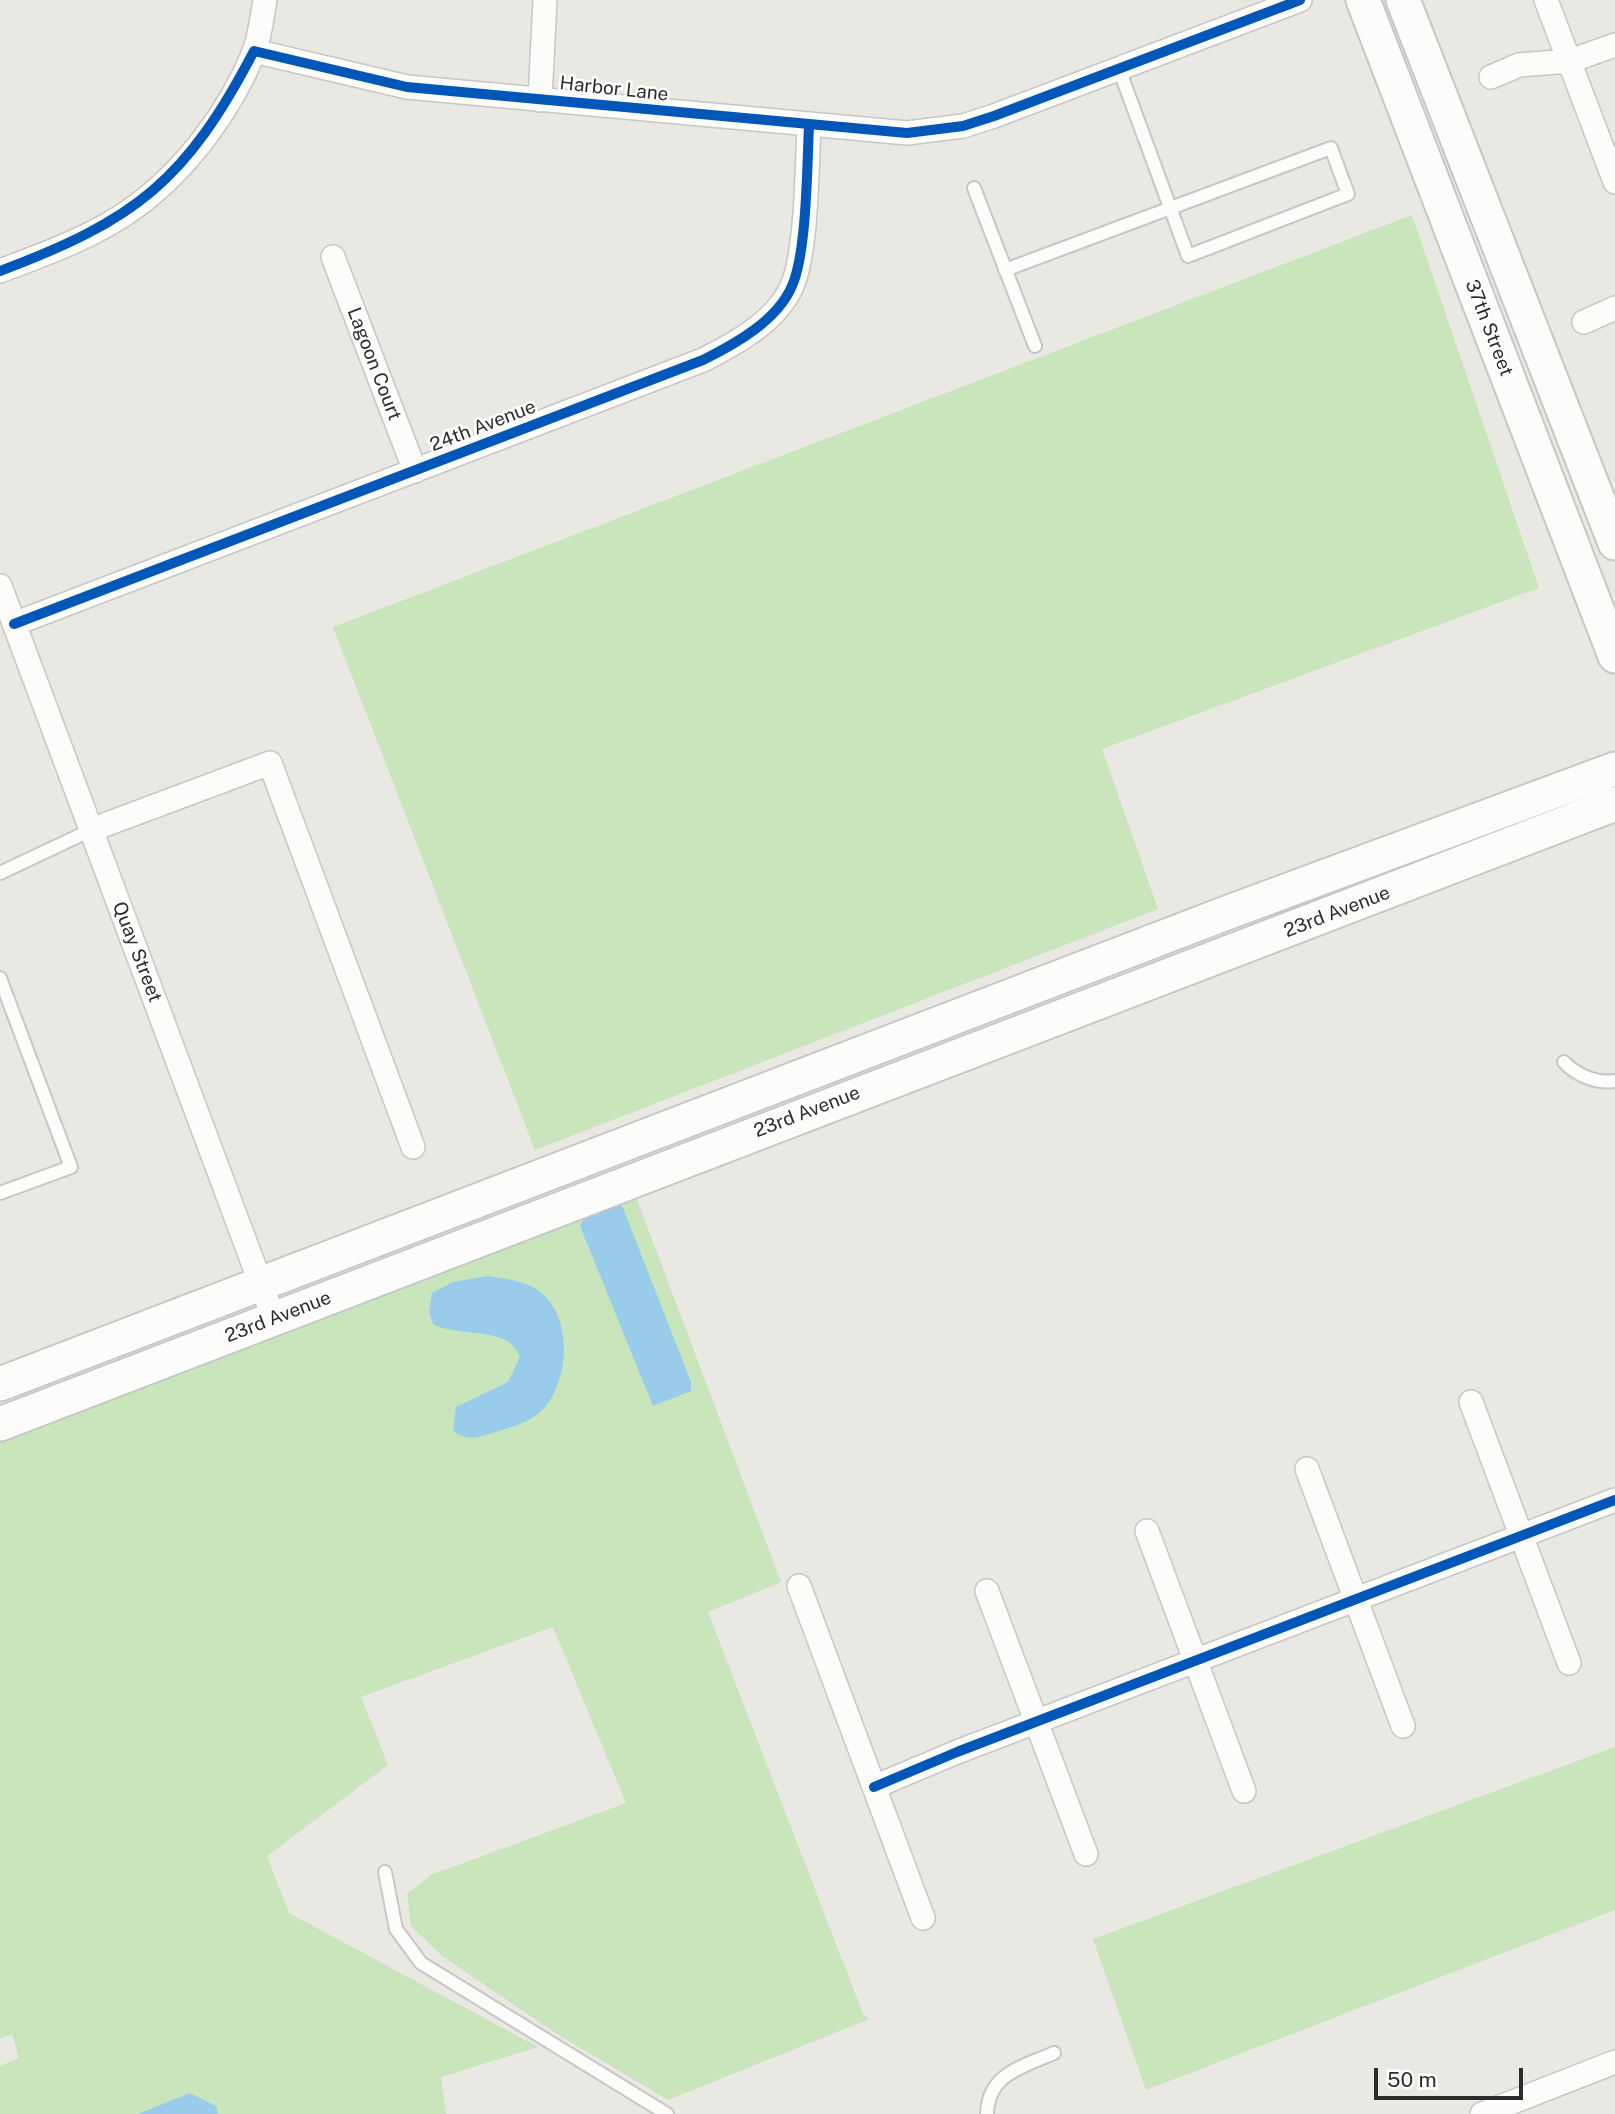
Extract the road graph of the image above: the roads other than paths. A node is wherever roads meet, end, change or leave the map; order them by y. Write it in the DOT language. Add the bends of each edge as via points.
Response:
graph roads {
  1 [pos="265,0"];
  2 [pos="545,0"];
  3 [pos="1300,0"];
  4 [pos="1363,0"];
  5 [pos="1403,0"];
  6 [pos="1546,0"];
  7 [pos="1615,45"];
  8 [pos="254,51"];
  9 [pos="1570,61"];
  10 [pos="1119,69"];
  11 [pos="1491,77"];
  12 [pos="540,100"];
  13 [pos="808,126"];
  14 [pos="1615,182"];
  15 [pos="974,188"];
  16 [pos="1171,209"];
  17 [pos="1489,220"];
  18 [pos="1453,234"];
  19 [pos="333,257"];
  20 [pos="1006,270"];
  21 [pos="0,271"];
  22 [pos="1615,308"];
  23 [pos="1584,321"];
  24 [pos="1035,346"];
  25 [pos="415,471"];
  26 [pos="1607,496"];
  27 [pos="1615,543"];
  28 [pos="0,586"];
  29 [pos="14,624"];
  30 [pos="1615,656"];
  31 [pos="1615,769"];
  32 [pos="1615,804"];
  33 [pos="91,830"];
  34 [pos="0,873"];
  35 [pos="0,978"];
  36 [pos="1564,1062"];
  37 [pos="1615,1081"];
  38 [pos="413,1147"];
  39 [pos="0,1193"];
  40 [pos="262,1286"];
  41 [pos="274,1319"];
  42 [pos="0,1384"];
  43 [pos="1471,1402"];
  44 [pos="0,1424"];
  45 [pos="1307,1469"];
  46 [pos="1615,1500"];
  47 [pos="1147,1531"];
  48 [pos="1521,1536"];
  49 [pos="799,1586"];
  50 [pos="987,1591"];
  51 [pos="1356,1598"];
  52 [pos="1196,1662"];
  53 [pos="1569,1663"];
  54 [pos="1036,1724"];
  55 [pos="1403,1726"];
  56 [pos="874,1787"];
  57 [pos="1244,1791"];
  58 [pos="1086,1854"];
  59 [pos="385,1872"];
  60 [pos="923,1918"];
  61 [pos="1054,2053"];
  62 [pos="1615,2062"];
  63 [pos="1521,2107"];
  64 [pos="667,2114"];
  65 [pos="987,2114"];
  66 [pos="1482,2114"];
  1 -- 8 [label="street"];
  2 -- 12 [label="street"];
  3 -- 10 [label="street, Harbor Lane"];
  4 -- 18 [label="main road, 37th Street"];
  5 -- 17 [label="main road, 37th Street"];
  6 -- 9 [label="street"];
  7 -- 9 [label="street"];
  8 -- 12 [label="street, Harbor Lane" via="407,87"];
  8 -- 21 [label="street" via="232,94 177,171 134,208 80,238"];
  9 -- 11 [label="street" via="1519,65"];
  9 -- 14 [label="street"];
  10 -- 13 [label="street, Harbor Lane" via="963,126 907,133"];
  10 -- 16 [label="lane"];
  12 -- 13 [label="street, Harbor Lane"];
  13 -- 25 [label="street, 24th Avenue" via="800,253 792,286 743,340 703,360"];
  15 -- 20 [label="lane"];
  16 -- 16 [label="lane" via="1188,256 1348,194 1331,148"];
  16 -- 20 [label="lane"];
  17 -- 18 [label="main road"];
  17 -- 26 [label="main road, 37th Street"];
  18 -- 30 [label="main road, 37th Street"];
  19 -- 25 [label="street, Lagoon Court"];
  20 -- 24 [label="lane"];
  22 -- 23 [label="street"];
  25 -- 29 [label="street, 24th Avenue"];
  26 -- 27 [label="main road, 37th Street"];
  28 -- 29 [label="street, Quay Street"];
  29 -- 33 [label="street, Quay Street"];
  31 -- 40 [label="main road, 23rd Avenue" via="1229,912"];
  32 -- 41 [label="main road, 23rd Avenue"];
  33 -- 34 [label="lane"];
  33 -- 38 [label="street" via="270,763"];
  33 -- 40 [label="street, Quay Street"];
  35 -- 39 [label="lane" via="71,1167"];
  36 -- 37 [label="lane" via="1574,1074"];
  40 -- 41 [label="street, Quay Street"];
  40 -- 42 [label="main road, 23rd Avenue"];
  41 -- 44 [label="main road, 23rd Avenue"];
  43 -- 48 [label="street"];
  45 -- 51 [label="street"];
  46 -- 48 [label="street"];
  47 -- 52 [label="street"];
  48 -- 51 [label="street"];
  48 -- 53 [label="street"];
  49 -- 56 [label="street"];
  50 -- 54 [label="street"];
  51 -- 52 [label="street"];
  51 -- 55 [label="street"];
  52 -- 54 [label="street"];
  52 -- 57 [label="street"];
  54 -- 56 [label="street"];
  54 -- 58 [label="street"];
  56 -- 60 [label="street"];
  59 -- 64 [label="lane" via="396,1929 421,1963"];
  61 -- 65 [label="lane" via="1002,2076 989,2095"];
  62 -- 63 [label="street"];
  63 -- 66 [label="street"];
}
